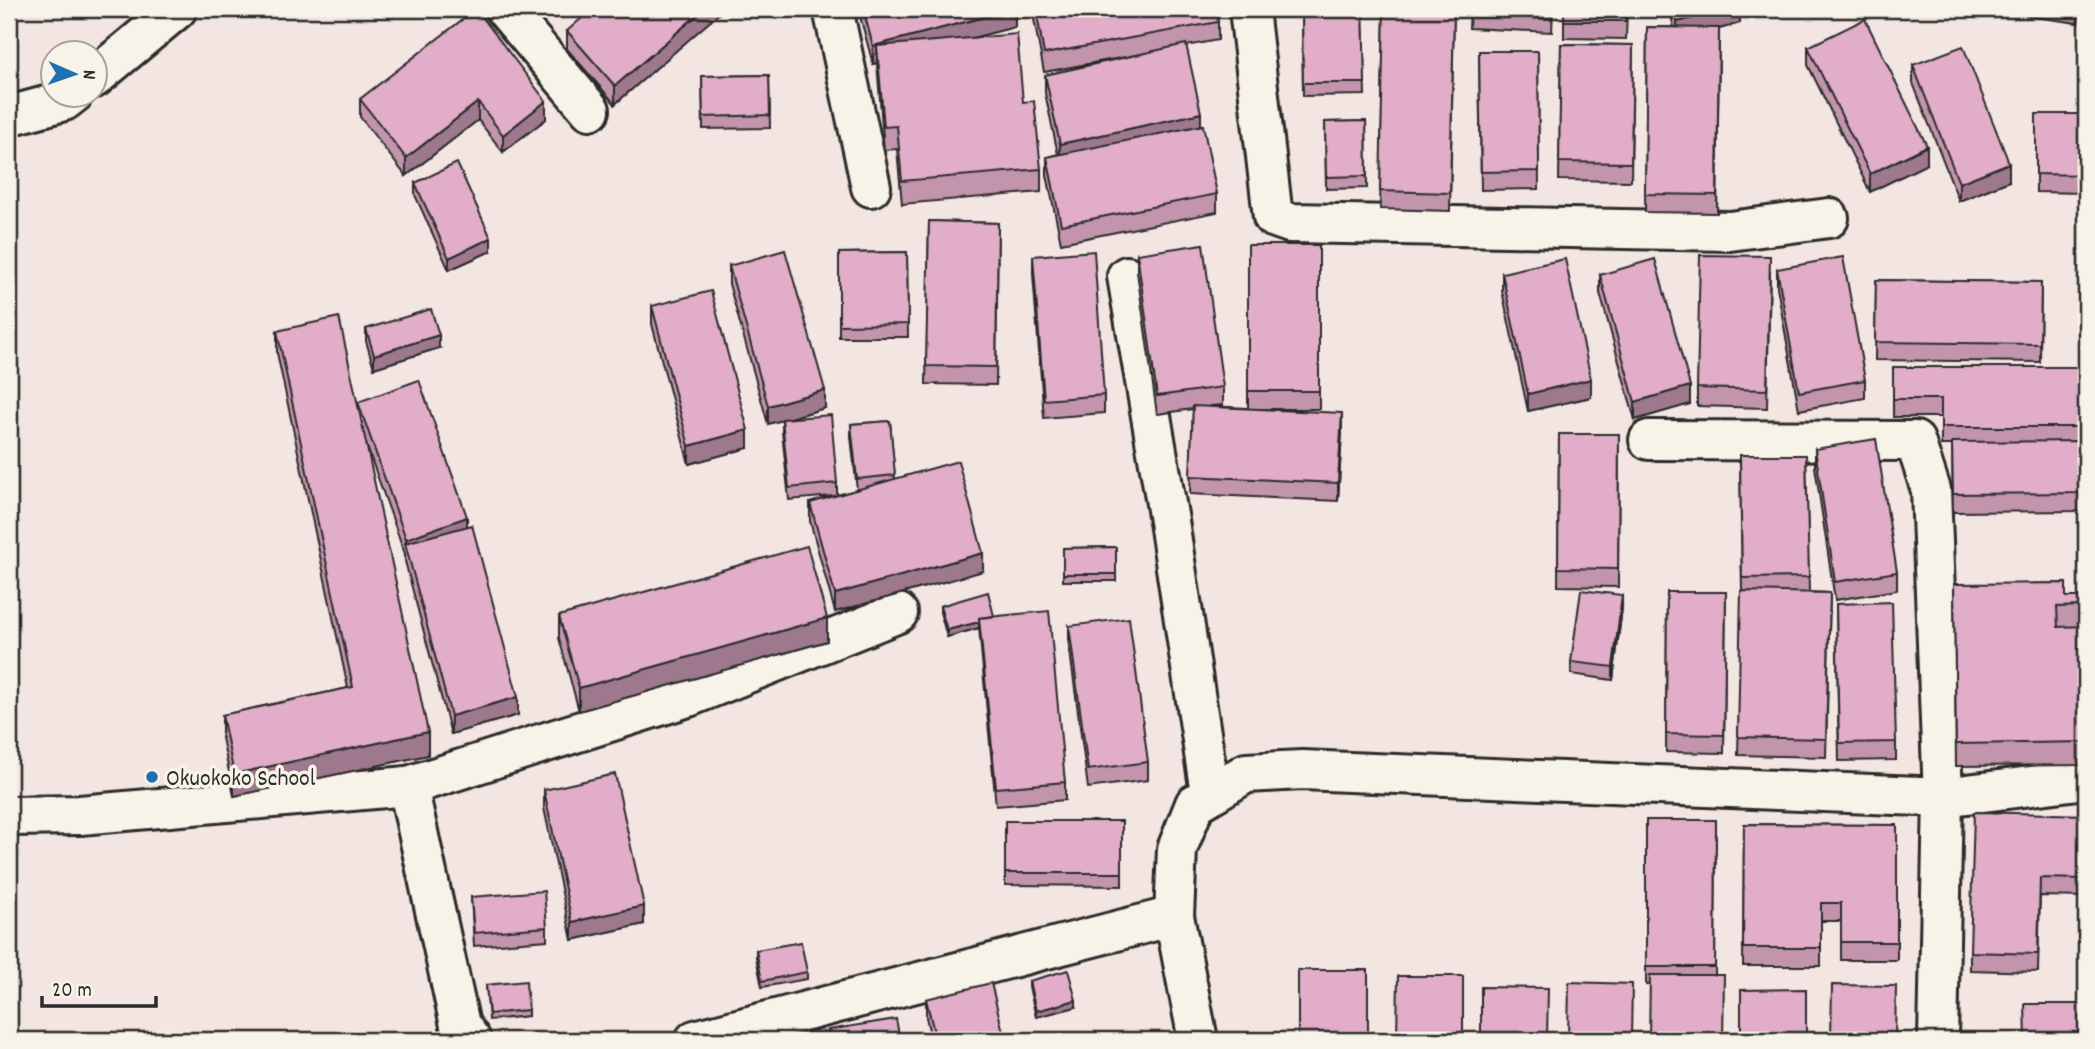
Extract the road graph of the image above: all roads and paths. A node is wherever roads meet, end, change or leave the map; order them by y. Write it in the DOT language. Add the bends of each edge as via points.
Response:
graph roads {
  1 [pos="177,9"];
  2 [pos="505,9"];
  3 [pos="833,9"];
  4 [pos="1249,9"];
  5 [pos="108,66"];
  6 [pos="40,108"];
  7 [pos="590,110"];
  8 [pos="9,116"];
  9 [pos="871,187"];
  10 [pos="1829,218"];
  11 [pos="1127,276"];
  12 [pos="1649,440"];
  13 [pos="898,613"];
  14 [pos="2086,779"];
  15 [pos="408,786"];
  16 [pos="1210,793"];
  17 [pos="1943,797"];
  18 [pos="9,816"];
  19 [pos="1174,916"];
  20 [pos="471,1040"];
  21 [pos="695,1040"];
  22 [pos="1198,1040"];
  23 [pos="1938,1040"];
  1 -- 5 [label="street"];
  2 -- 7 [label="street"];
  3 -- 9 [label="street"];
  4 -- 10 [label="street" via="1273,217 1290,223 1730,231"];
  6 -- 8 [label="street"];
  11 -- 16 [label="street" via="1170,521"];
  12 -- 17 [label="street" via="1915,441 1931,490"];
  13 -- 15 [label="street" via="688,697"];
  14 -- 17 [label="street"];
  15 -- 18 [label="street" via="80,815"];
  15 -- 20 [label="street" via="460,1025"];
  16 -- 17 [label="street" via="1246,773 1302,770"];
  16 -- 19 [label="street" via="1195,804 1177,849"];
  17 -- 23 [label="street"];
  19 -- 21 [label="street"];
  19 -- 22 [label="street"];
}
